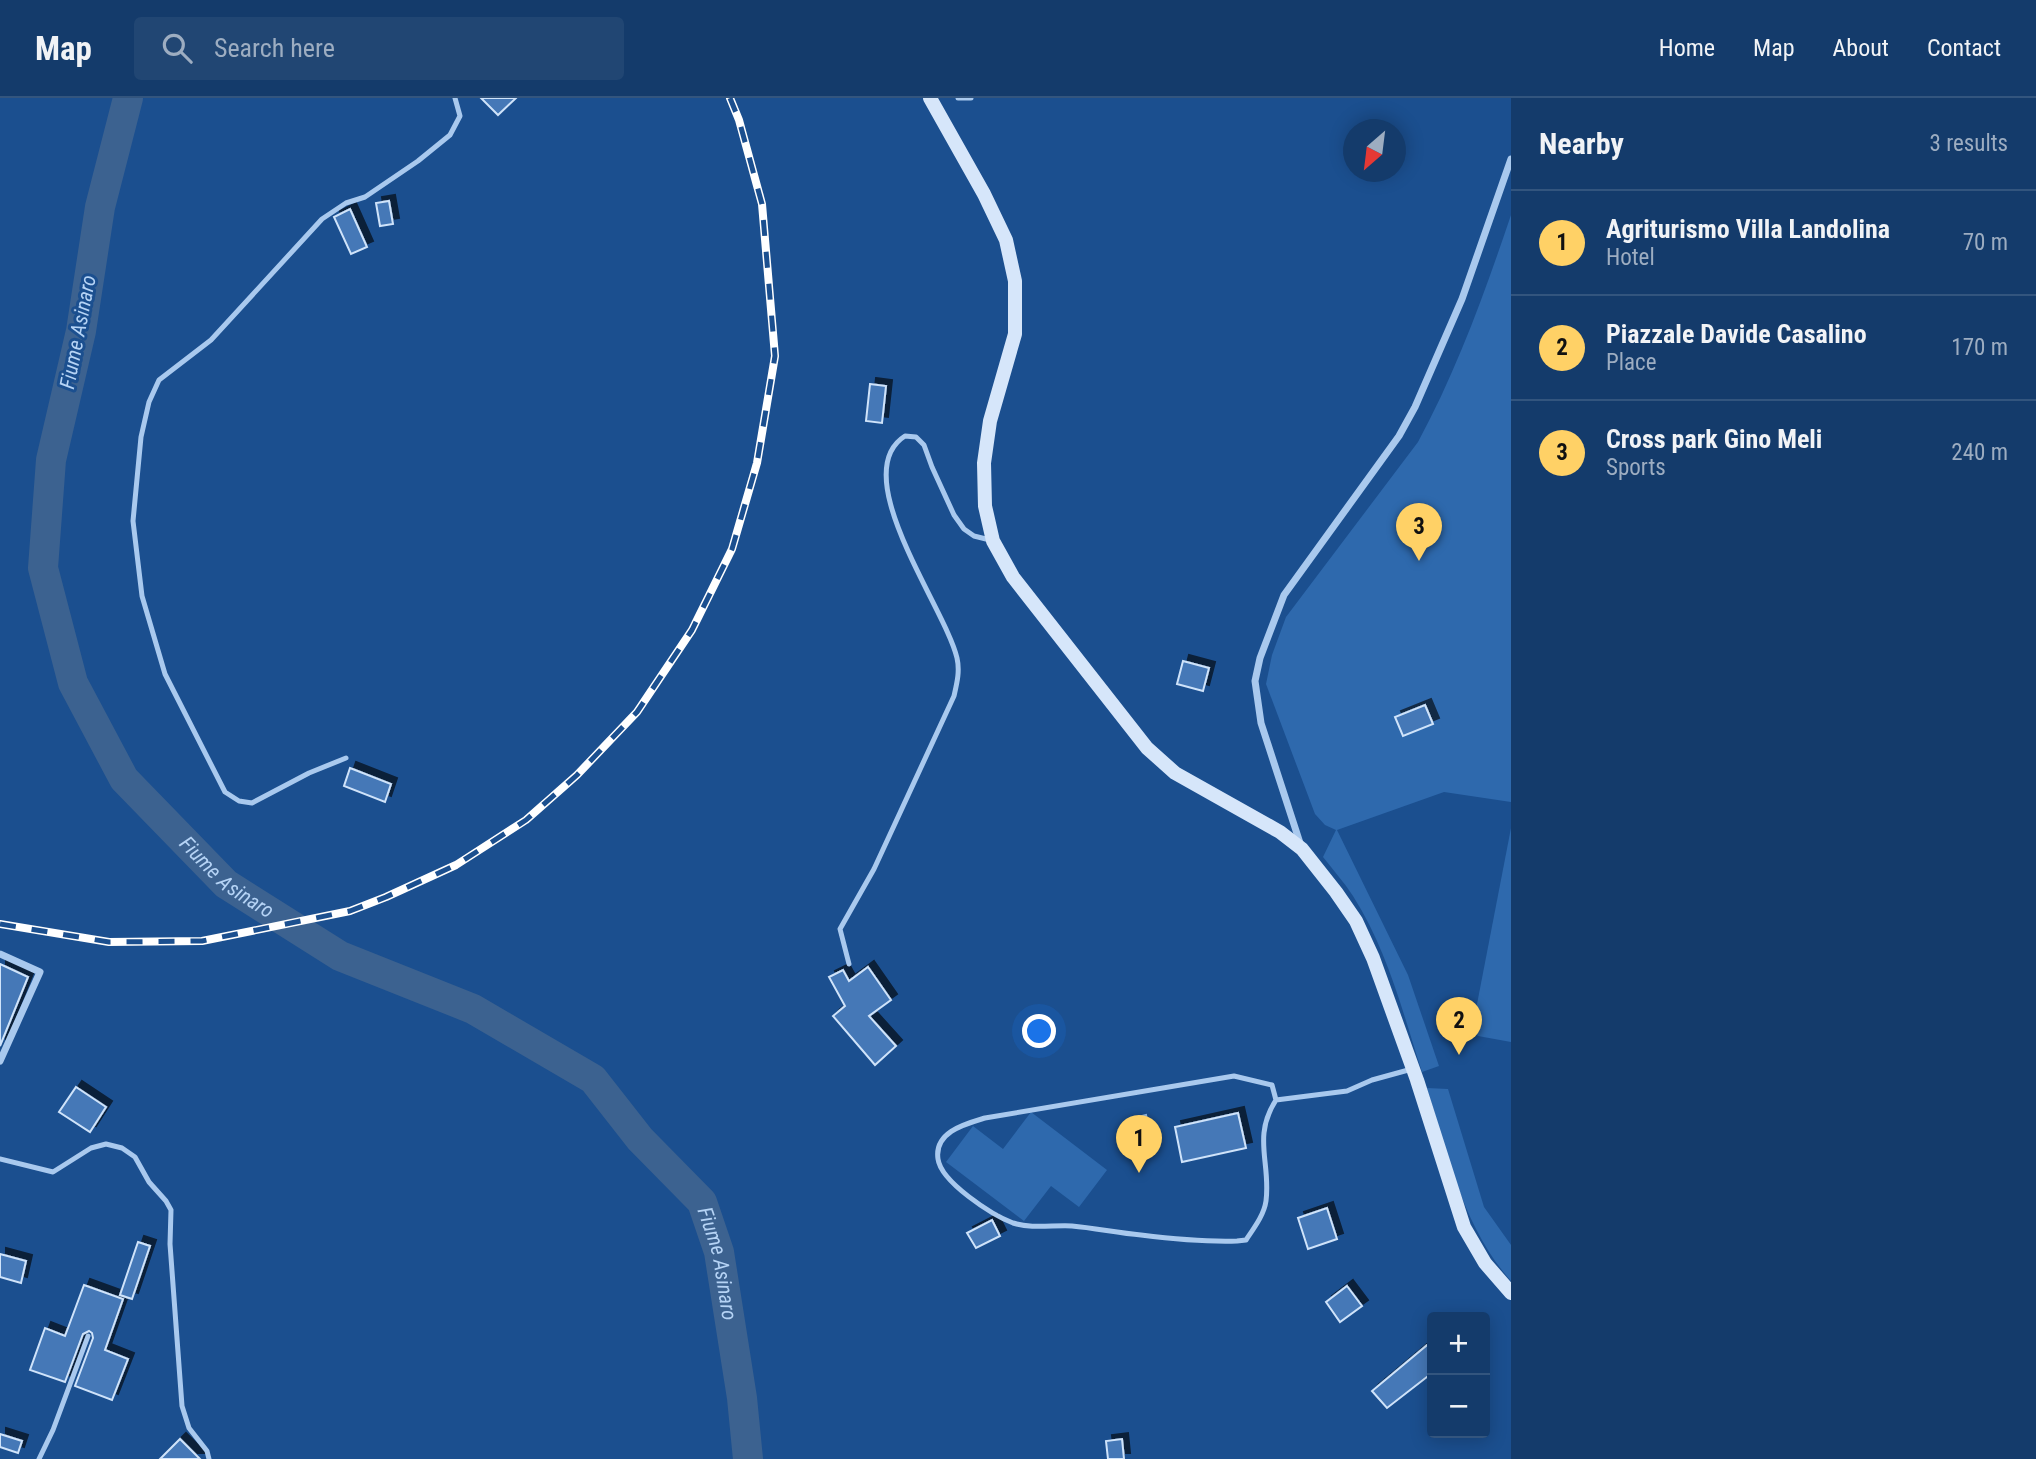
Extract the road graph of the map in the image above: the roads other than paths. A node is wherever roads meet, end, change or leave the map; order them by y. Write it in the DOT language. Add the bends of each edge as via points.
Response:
graph roads {
  1 [pos="455,98"];
  2 [pos="930,98"];
  3 [pos="958,98"];
  4 [pos="971,98"];
  5 [pos="1511,159"];
  6 [pos="993,541"];
  7 [pos="346,758"];
  8 [pos="1302,849"];
  9 [pos="0,954"];
  10 [pos="849,964"];
  11 [pos="0,1061"];
  12 [pos="1412,1069"];
  13 [pos="1276,1100"];
  14 [pos="0,1159"];
  15 [pos="1511,1293"];
  16 [pos="88,1336"];
  17 [pos="39,1459"];
  18 [pos="209,1459"];
  1 -- 7 [label="lane" via="460,116 450,135 365,197 322,219 211,340 159,380 141,437 134,521 142,596 164,674 225,792 252,803"];
  2 -- 6 [label="main road" via="1006,240 1015,281 1015,334 989,421 984,463 985,506"];
  3 -- 4 [label="lane"];
  5 -- 8 [label="street" via="1462,299 1415,407 1284,595 1260,658 1255,681 1261,723"];
  6 -- 8 [label="main road" via="1013,577 1147,748 1175,773 1250,813"];
  6 -- 10 [label="lane" via="974,536 954,515 924,445 916,437 897,441 887,474 890,506 945,624 958,677 954,696 880,856 840,929"];
  8 -- 12 [label="main road" via="1356,921"];
  9 -- 11 [label="street" via="40,972"];
  12 -- 13 [label="lane" via="1347,1091"];
  12 -- 15 [label="main road" via="1464,1227 1485,1263"];
  13 -- 13 [label="lane" via="1262,1139 1266,1201 1246,1240 1143,1236 1013,1223 954,1184 939,1164 937,1150 945,1136 958,1126 985,1118 1234,1076 1272,1085"];
  14 -- 18 [label="lane" via="52,1172 91,1148 106,1144 122,1148 135,1157 166,1201 171,1210 170,1257 182,1406 189,1428"];
  16 -- 17 [label="lane"];
}
